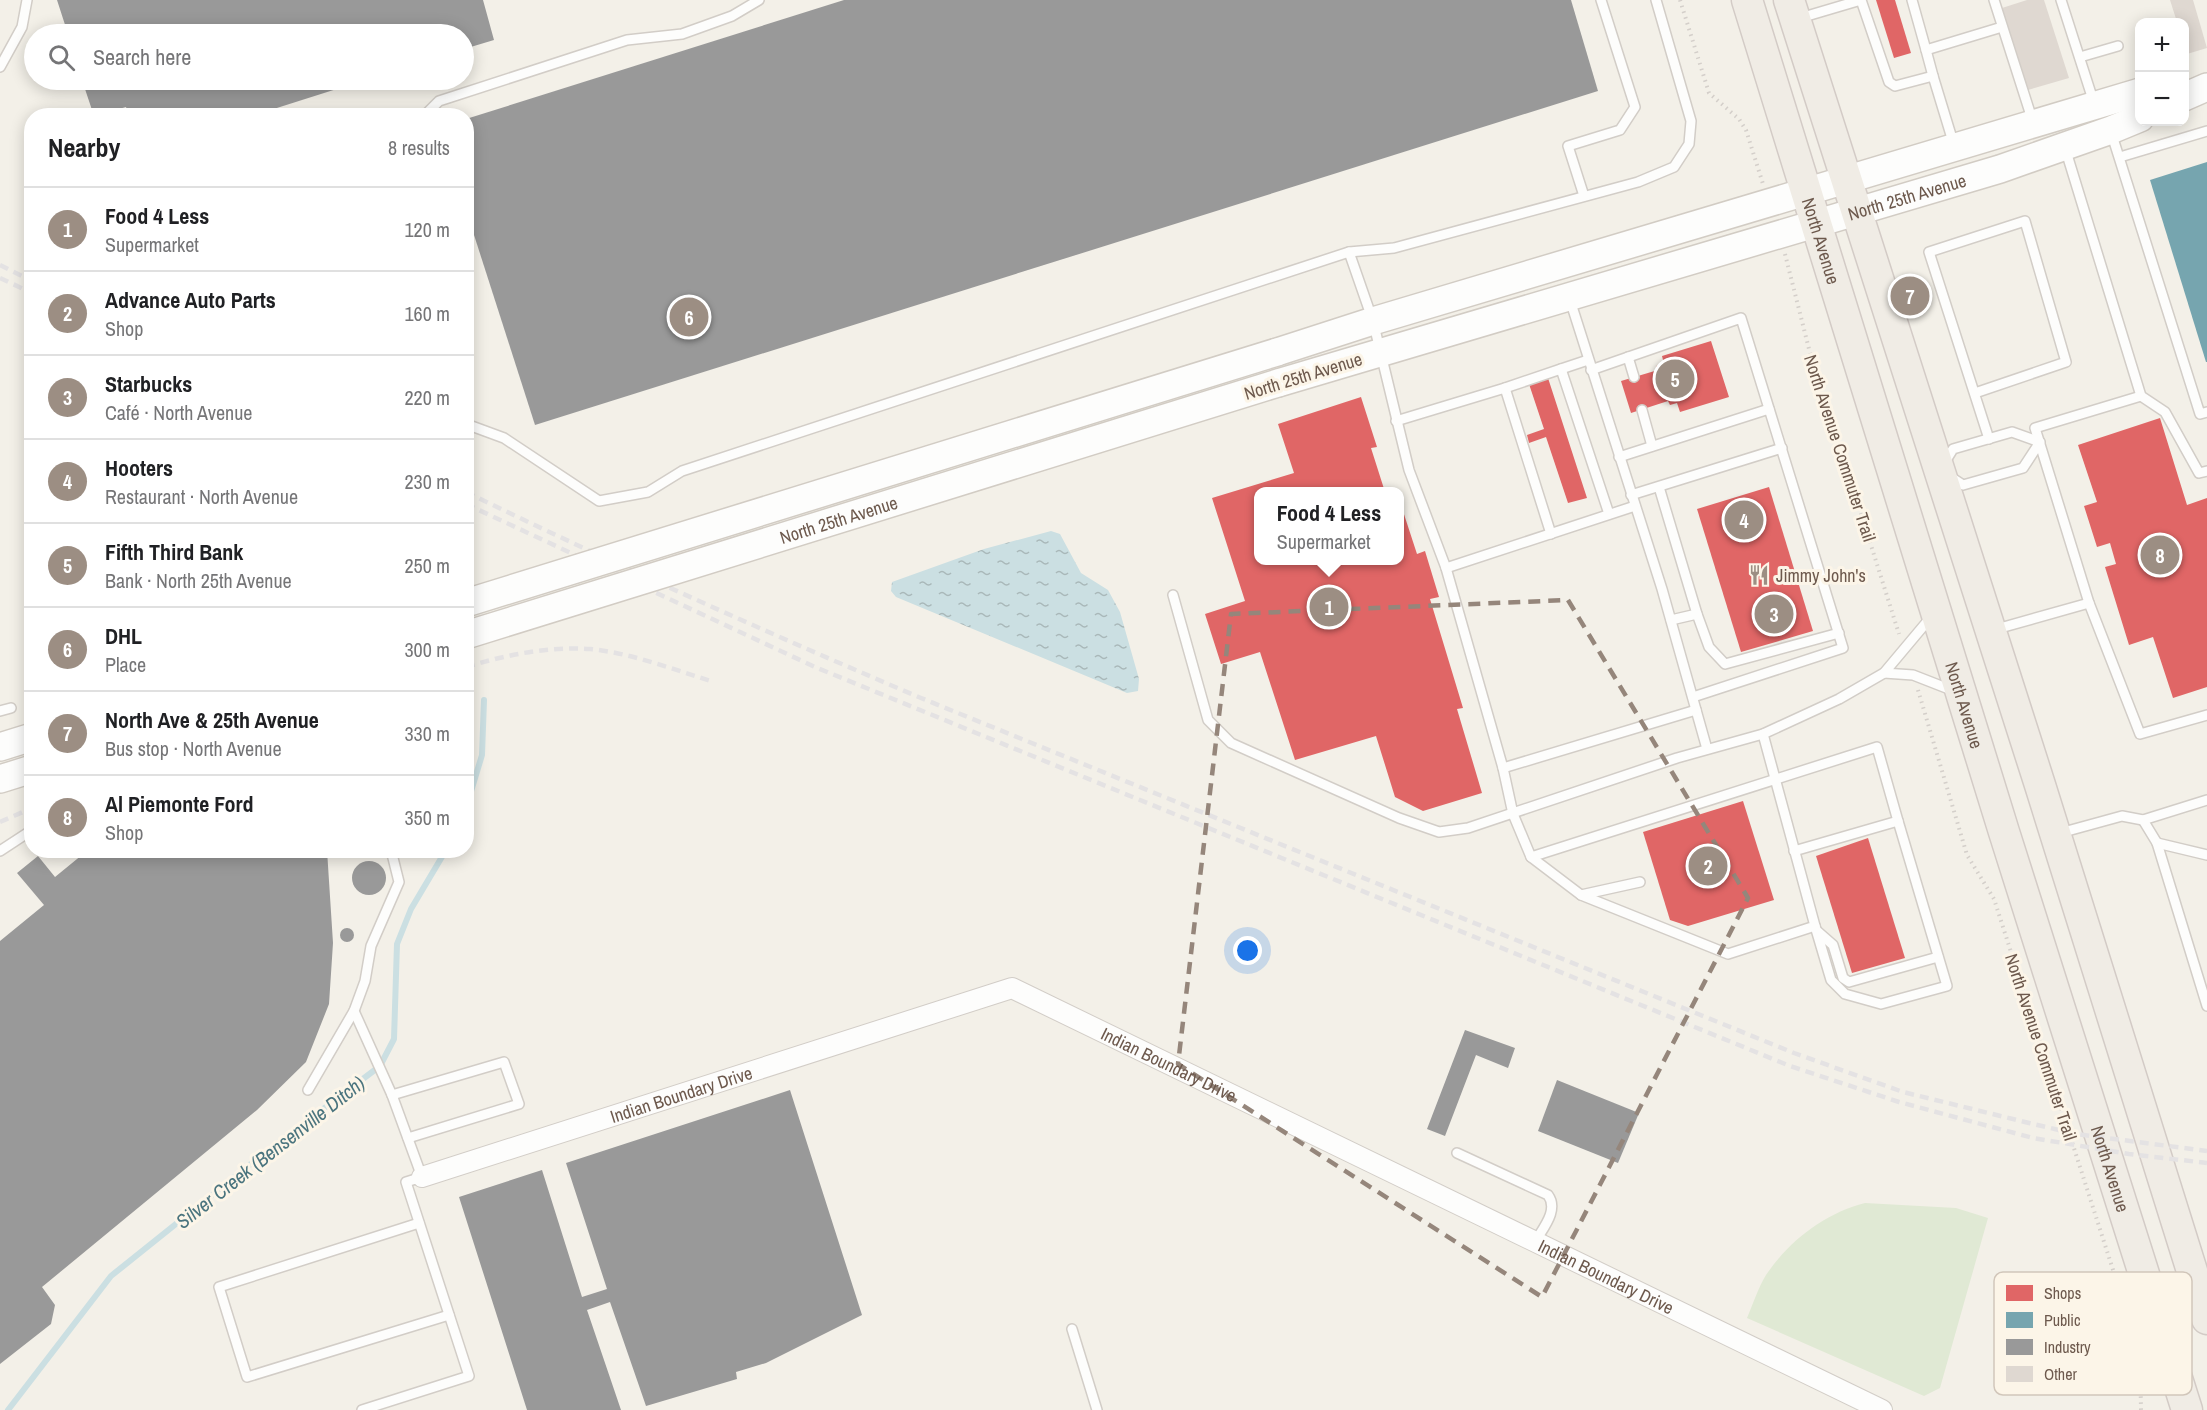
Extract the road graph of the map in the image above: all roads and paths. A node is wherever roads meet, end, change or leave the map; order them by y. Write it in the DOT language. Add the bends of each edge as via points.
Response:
graph roads {
  1 [pos="27,0"];
  2 [pos="759,0"];
  3 [pos="1601,0"];
  4 [pos="1656,0"];
  5 [pos="1680,0"];
  6 [pos="1747,0"];
  7 [pos="1861,0"];
  8 [pos="1912,0"];
  9 [pos="1995,0"];
  10 [pos="2061,0"];
  11 [pos="1792,10"];
  12 [pos="2002,27"];
  13 [pos="2118,46"];
  14 [pos="1926,50"];
  15 [pos="2080,57"];
  16 [pos="0,67"];
  17 [pos="1933,76"];
  18 [pos="2207,85"];
  19 [pos="2189,86"];
  20 [pos="473,90"];
  21 [pos="474,90"];
  22 [pos="2135,93"];
  23 [pos="2189,94"];
  24 [pos="2095,105"];
  25 [pos="432,108"];
  26 [pos="2135,120"];
  27 [pos="2034,124"];
  28 [pos="2111,130"];
  29 [pos="2207,131"];
  30 [pos="2064,146"];
  31 [pos="1955,149"];
  32 [pos="2120,157"];
  33 [pos="1757,166"];
  34 [pos="1846,180"];
  35 [pos="1807,192"];
  36 [pos="1584,196"];
  37 [pos="1856,212"];
  38 [pos="1817,223"];
  39 [pos="1349,252"];
  40 [pos="1789,268"];
  41 [pos="1569,298"];
  42 [pos="1373,321"];
  43 [pos="1379,352"];
  44 [pos="1628,357"];
  45 [pos="1588,360"];
  46 [pos="1561,369"];
  47 [pos="1591,370"];
  48 [pos="1634,377"];
  49 [pos="1505,388"];
  50 [pos="1975,393"];
  51 [pos="2141,396"];
  52 [pos="1769,409"];
  53 [pos="1642,410"];
  54 [pos="2207,412"];
  55 [pos="1396,421"];
  56 [pos="474,427"];
  57 [pos="1989,439"];
  58 [pos="2040,442"];
  59 [pos="1652,446"];
  60 [pos="1782,448"];
  61 [pos="1619,457"];
  62 [pos="1940,470"];
  63 [pos="2207,471"];
  64 [pos="1897,484"];
  65 [pos="1659,487"];
  66 [pos="1631,495"];
  67 [pos="1635,506"];
  68 [pos="1609,514"];
  69 [pos="1551,534"];
  70 [pos="1446,568"];
  71 [pos="1173,595"];
  72 [pos="474,601"];
  73 [pos="2089,603"];
  74 [pos="1936,612"];
  75 [pos="1697,614"];
  76 [pos="1671,620"];
  77 [pos="1896,627"];
  78 [pos="1990,630"];
  79 [pos="474,633"];
  80 [pos="1839,633"];
  81 [pos="1946,645"];
  82 [pos="1884,673"];
  83 [pos="1918,690"];
  84 [pos="1961,693"];
  85 [pos="1693,697"];
  86 [pos="10,708"];
  87 [pos="1696,710"];
  88 [pos="0,711"];
  89 [pos="2207,715"];
  90 [pos="1763,734"];
  91 [pos="24,740"];
  92 [pos="0,747"];
  93 [pos="1707,749"];
  94 [pos="1503,768"];
  95 [pos="24,772"];
  96 [pos="0,779"];
  97 [pos="1775,779"];
  98 [pos="2207,800"];
  99 [pos="1513,814"];
  100 [pos="2143,820"];
  101 [pos="1898,821"];
  102 [pos="2054,834"];
  103 [pos="24,835"];
  104 [pos="2157,843"];
  105 [pos="0,851"];
  106 [pos="1794,851"];
  107 [pos="2207,855"];
  108 [pos="1532,857"];
  109 [pos="393,858"];
  110 [pos="1640,882"];
  111 [pos="1581,896"];
  112 [pos="1815,928"];
  113 [pos="1938,957"];
  114 [pos="2207,1005"];
  115 [pos="354,1011"];
  116 [pos="308,1090"];
  117 [pos="392,1095"];
  118 [pos="408,1138"];
  119 [pos="1457,1153"];
  120 [pos="422,1177"];
  121 [pos="419,1223"];
  122 [pos="1535,1242"];
  123 [pos="2114,1272"];
  124 [pos="2144,1272"];
  125 [pos="449,1315"];
  126 [pos="2207,1319"];
  127 [pos="1072,1329"];
  128 [pos="2141,1395"];
  129 [pos="2182,1395"];
  130 [pos="1874,1409"];
  131 [pos="362,1410"];
  132 [pos="1097,1410"];
  133 [pos="2141,1410"];
  134 [pos="2187,1410"];
  1 -- 16 [label="lane" via="22,27"];
  2 -- 21 [label="lane" via="732,16 682,34 627,40"];
  3 -- 36 [label="lane" via="1635,107 1620,130 1568,146"];
  4 -- 36 [label="lane" via="1691,121 1689,144 1674,167 1638,182"];
  5 -- 33 [label="path" via="1709,93 1739,119"];
  6 -- 35 [label="main road, North Avenue"];
  7 -- 11 [label="lane"];
  7 -- 17 [label="lane" via="1889,82 1895,86"];
  8 -- 14 [label="lane"];
  9 -- 12 [label="lane"];
  10 -- 15 [label="lane"];
  11 -- 34 [label="main road"];
  12 -- 14 [label="lane"];
  12 -- 27 [label="lane"];
  13 -- 15 [label="lane"];
  14 -- 17 [label="lane"];
  15 -- 24 [label="lane"];
  17 -- 31 [label="lane"];
  18 -- 19 [label="main road"];
  18 -- 23 [label="main road"];
  20 -- 25 [label="lane" via="439,101"];
  22 -- 24 [label="main road, North 25th Avenue"];
  24 -- 27 [label="main road, North 25th Avenue"];
  26 -- 28 [label="main road, North 25th Avenue"];
  27 -- 31 [label="main road, North 25th Avenue"];
  28 -- 30 [label="main road, North 25th Avenue"];
  28 -- 32 [label="lane"];
  29 -- 32 [label="lane"];
  30 -- 37 [label="main road, North 25th Avenue"];
  30 -- 51 [label="lane"];
  31 -- 34 [label="main road, North 25th Avenue"];
  32 -- 54 [label="lane" via="2200,414"];
  34 -- 35 [label="main road, North 25th Avenue"];
  34 -- 37 [label="main road"];
  35 -- 38 [label="main road, North Avenue"];
  35 -- 42 [label="main road, North 25th Avenue"];
  36 -- 39 [label="lane" via="1394,248"];
  37 -- 38 [label="main road, North 25th Avenue"];
  37 -- 62 [label="main road"];
  38 -- 41 [label="main road, North 25th Avenue"];
  38 -- 64 [label="main road, North Avenue"];
  39 -- 42 [label="lane"];
  39 -- 56 [label="lane" via="682,471 648,492 599,501 504,438"];
  40 -- 77 [label="path, North Avenue Commuter Trail" via="1809,349"];
  41 -- 43 [label="main road, North 25th Avenue"];
  41 -- 45 [label="lane"];
  42 -- 43 [label="lane"];
  42 -- 72 [label="main road, North 25th Avenue, bridge"];
  43 -- 55 [label="lane"];
  43 -- 79 [label="main road, North 25th Avenue, bridge"];
  44 -- 47 [label="lane"];
  44 -- 48 [label="lane"];
  44 -- 52 [label="lane" via="1741,318"];
  45 -- 46 [label="lane"];
  45 -- 47 [label="lane"];
  46 -- 49 [label="lane"];
  46 -- 68 [label="lane"];
  47 -- 61 [label="lane"];
  49 -- 55 [label="lane"];
  49 -- 69 [label="lane"];
  50 -- 50 [label="lane" via="2066,362 2025,221 1929,252"];
  50 -- 57 [label="lane"];
  51 -- 58 [label="lane" via="2035,428"];
  51 -- 63 [label="lane" via="2165,412 2199,473"];
  52 -- 59 [label="lane"];
  52 -- 60 [label="lane"];
  53 -- 59 [label="lane"];
  55 -- 70 [label="lane" via="1409,470"];
  57 -- 58 [label="lane" via="2012,432"];
  57 -- 62 [label="lane" via="1953,449"];
  58 -- 62 [label="lane" via="2023,468 1963,485"];
  58 -- 73 [label="lane"];
  59 -- 61 [label="lane"];
  60 -- 65 [label="lane"];
  60 -- 80 [label="lane"];
  61 -- 66 [label="lane"];
  62 -- 64 [label="main road"];
  62 -- 78 [label="main road"];
  64 -- 74 [label="main road, North Avenue"];
  65 -- 66 [label="lane"];
  65 -- 75 [label="lane"];
  66 -- 67 [label="lane"];
  67 -- 68 [label="lane"];
  67 -- 76 [label="lane"];
  68 -- 69 [label="lane"];
  69 -- 70 [label="lane"];
  70 -- 94 [label="lane"];
  71 -- 99 [label="lane" via="1208,720 1231,743 1439,832"];
  73 -- 78 [label="lane"];
  73 -- 89 [label="lane" via="2140,734"];
  74 -- 81 [label="main road, North Avenue"];
  74 -- 82 [label="lane"];
  75 -- 76 [label="lane"];
  75 -- 80 [label="lane" via="1709,647 1725,664"];
  76 -- 85 [label="lane"];
  78 -- 81 [label="main road"];
  78 -- 102 [label="main road"];
  80 -- 85 [label="lane" via="1844,648"];
  81 -- 84 [label="main road, North Avenue"];
  82 -- 84 [label="lane" via="1913,675"];
  82 -- 90 [label="lane"];
  83 -- 123 [label="path, North Avenue Commuter Trail" via="1967,855 1994,899"];
  84 -- 124 [label="main road, North Avenue"];
  85 -- 87 [label="lane"];
  86 -- 88 [label="lane"];
  87 -- 93 [label="lane"];
  87 -- 94 [label="lane"];
  90 -- 93 [label="lane"];
  90 -- 97 [label="lane"];
  91 -- 92 [label="main road"];
  93 -- 99 [label="lane"];
  94 -- 99 [label="lane"];
  95 -- 96 [label="main road"];
  97 -- 101 [label="lane" via="1877,747"];
  97 -- 106 [label="lane"];
  97 -- 108 [label="lane"];
  98 -- 100 [label="lane"];
  99 -- 108 [label="lane"];
  100 -- 102 [label="lane" via="2122,816"];
  100 -- 104 [label="lane"];
  101 -- 106 [label="lane"];
  101 -- 113 [label="lane"];
  102 -- 126 [label="main road"];
  103 -- 105 [label="lane"];
  104 -- 107 [label="lane"];
  104 -- 114 [label="lane"];
  106 -- 112 [label="lane"];
  108 -- 111 [label="lane"];
  109 -- 115 [label="lane" via="399,882 371,945 365,981"];
  110 -- 111 [label="lane"];
  111 -- 112 [label="lane" via="1728,954"];
  112 -- 113 [label="lane" via="1833,945 1843,978 1849,982"];
  112 -- 113 [label="lane" via="1830,980 1845,994 1881,1004 1947,986"];
  115 -- 116 [label="lane"];
  115 -- 117 [label="lane"];
  117 -- 118 [label="lane"];
  117 -- 118 [label="lane" via="504,1062 519,1104"];
  118 -- 120 [label="lane"];
  119 -- 122 [label="lane" via="1548,1195 1553,1202 1552,1210"];
  120 -- 121 [label="lane" via="406,1182"];
  120 -- 122 [label="street, Indian Boundary Drive" via="1012,988"];
  121 -- 125 [label="lane"];
  121 -- 125 [label="lane" via="219,1287 240,1354 248,1377"];
  122 -- 130 [label="street, Indian Boundary Drive"];
  125 -- 131 [label="lane" via="469,1376"];
  127 -- 132 [label="lane"];
  128 -- 133 [label="path, North Avenue Commuter Trail"];
  129 -- 134 [label="main road, North Avenue"];
}
